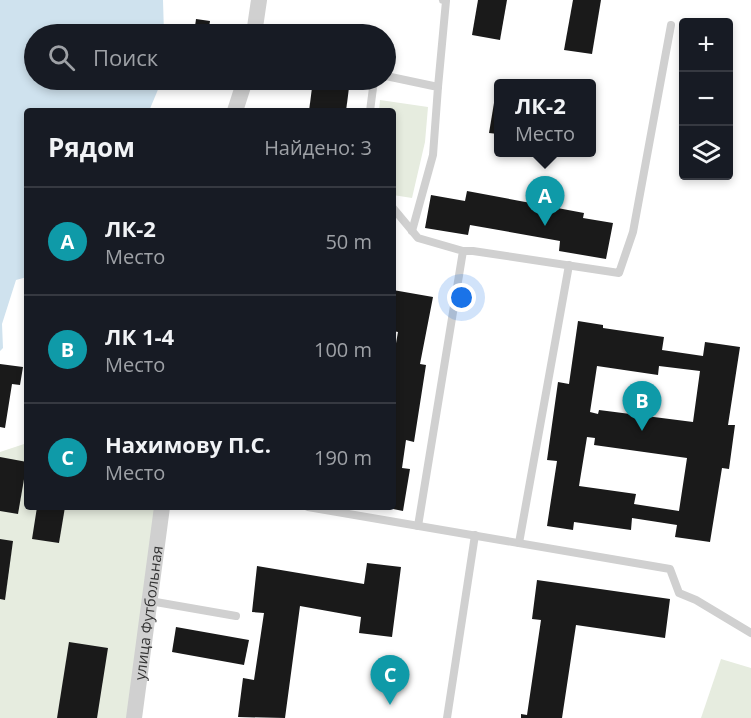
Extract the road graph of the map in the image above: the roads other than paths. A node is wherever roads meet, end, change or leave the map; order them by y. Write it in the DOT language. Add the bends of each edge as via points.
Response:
graph roads {
  1 [pos="259,0"];
  2 [pos="443,0"];
  3 [pos="255,24"];
  4 [pos="671,25"];
  5 [pos="396,78"];
  6 [pos="438,87"];
  7 [pos="242,90"];
  8 [pos="373,90"];
  9 [pos="236,108"];
  10 [pos="370,108"];
  11 [pos="396,212"];
  12 [pos="412,231"];
  13 [pos="464,251"];
  14 [pos="569,265"];
  15 [pos="162,510"];
  16 [pos="325,510"];
  17 [pos="418,526"];
  18 [pos="475,536"];
  19 [pos="519,543"];
  20 [pos="150,601"];
  21 [pos="236,616"];
  22 [pos="751,633"];
  23 [pos="134,718"];
  24 [pos="447,718"];
  1 -- 3 [label="street"];
  2 -- 6 [label="lane" via="446,2"];
  4 -- 14 [label="lane" via="633,232 619,273"];
  5 -- 6 [label="lane"];
  6 -- 12 [label="lane" via="433,155"];
  7 -- 9 [label="street"];
  8 -- 10 [label="lane"];
  11 -- 12 [label="lane"];
  12 -- 13 [label="lane" via="418,238"];
  13 -- 14 [label="lane"];
  13 -- 17 [label="lane"];
  14 -- 19 [label="lane"];
  15 -- 20 [label="street, улица Футбольная"];
  16 -- 17 [label="lane"];
  17 -- 18 [label="lane"];
  18 -- 19 [label="lane"];
  18 -- 24 [label="lane"];
  19 -- 22 [label="lane" via="670,569 679,593"];
  20 -- 21 [label="lane"];
  20 -- 23 [label="street, улица Футбольная"];
}
